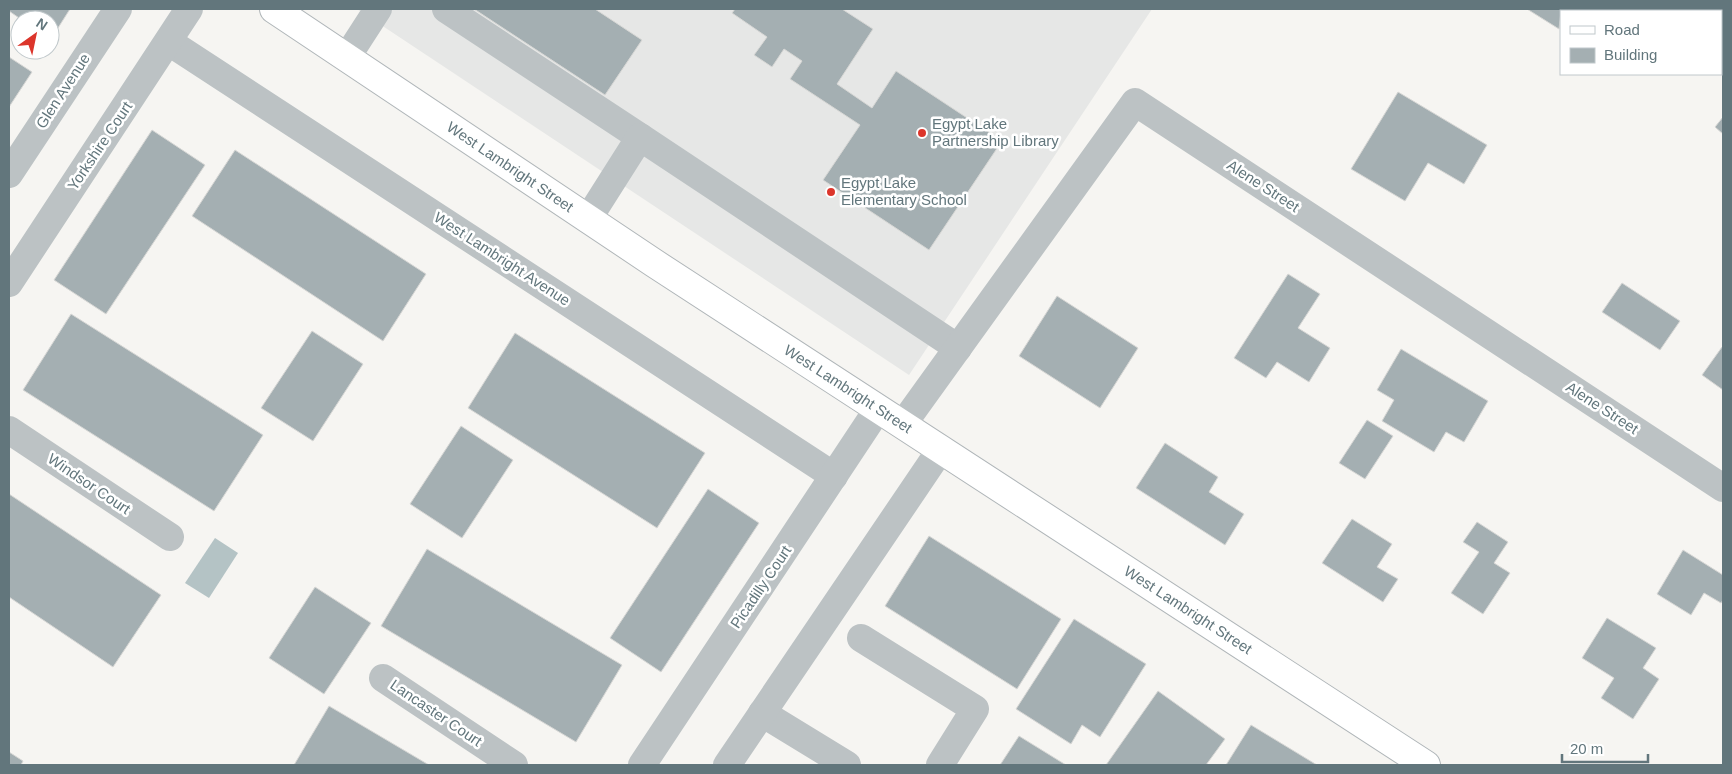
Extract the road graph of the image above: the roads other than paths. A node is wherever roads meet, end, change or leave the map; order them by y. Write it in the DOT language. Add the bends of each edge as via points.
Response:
graph roads {
  1 [pos="118,9"];
  2 [pos="189,9"];
  3 [pos="274,9"];
  4 [pos="378,9"];
  5 [pos="446,9"];
  6 [pos="169,42"];
  7 [pos="346,57"];
  8 [pos="640,137"];
  9 [pos="9,174"];
  10 [pos="588,219"];
  11 [pos="9,283"];
  12 [pos="958,348"];
  13 [pos="878,409"];
  14 [pos="903,424"];
  15 [pos="9,430"];
  16 [pos="941,449"];
  17 [pos="834,476"];
  18 [pos="1723,488"];
  19 [pos="170,537"];
  20 [pos="861,638"];
  21 [pos="383,678"];
  22 [pos="762,712"];
  23 [pos="514,765"];
  24 [pos="642,765"];
  25 [pos="727,765"];
  26 [pos="846,765"];
  27 [pos="940,765"];
  28 [pos="1426,765"];
  1 -- 9 [label="street, Glen Avenue"];
  2 -- 6 [label="street, Yorkshire Court"];
  3 -- 7 [label="main road, West Lambright Street"];
  4 -- 7 [label="street"];
  5 -- 8 [label="street"];
  6 -- 11 [label="street, Yorkshire Court"];
  6 -- 17 [label="street, West Lambright Avenue"];
  7 -- 10 [label="main road, West Lambright Street"];
  8 -- 10 [label="street"];
  8 -- 12 [label="street"];
  10 -- 13 [label="main road, West Lambright Street"];
  12 -- 14 [label="street, Alene Street"];
  12 -- 18 [label="street, Alene Street" via="1136,102"];
  13 -- 14 [label="main road, West Lambright Street"];
  13 -- 17 [label="street, Picadilly Court"];
  14 -- 16 [label="main road, West Lambright Street"];
  15 -- 19 [label="street, Windsor Court"];
  16 -- 22 [label="street"];
  16 -- 28 [label="main road, West Lambright Street"];
  17 -- 24 [label="street, Picadilly Court"];
  20 -- 27 [label="street" via="975,709"];
  21 -- 23 [label="street, Lancaster Court"];
  22 -- 25 [label="street"];
  22 -- 26 [label="street"];
}
